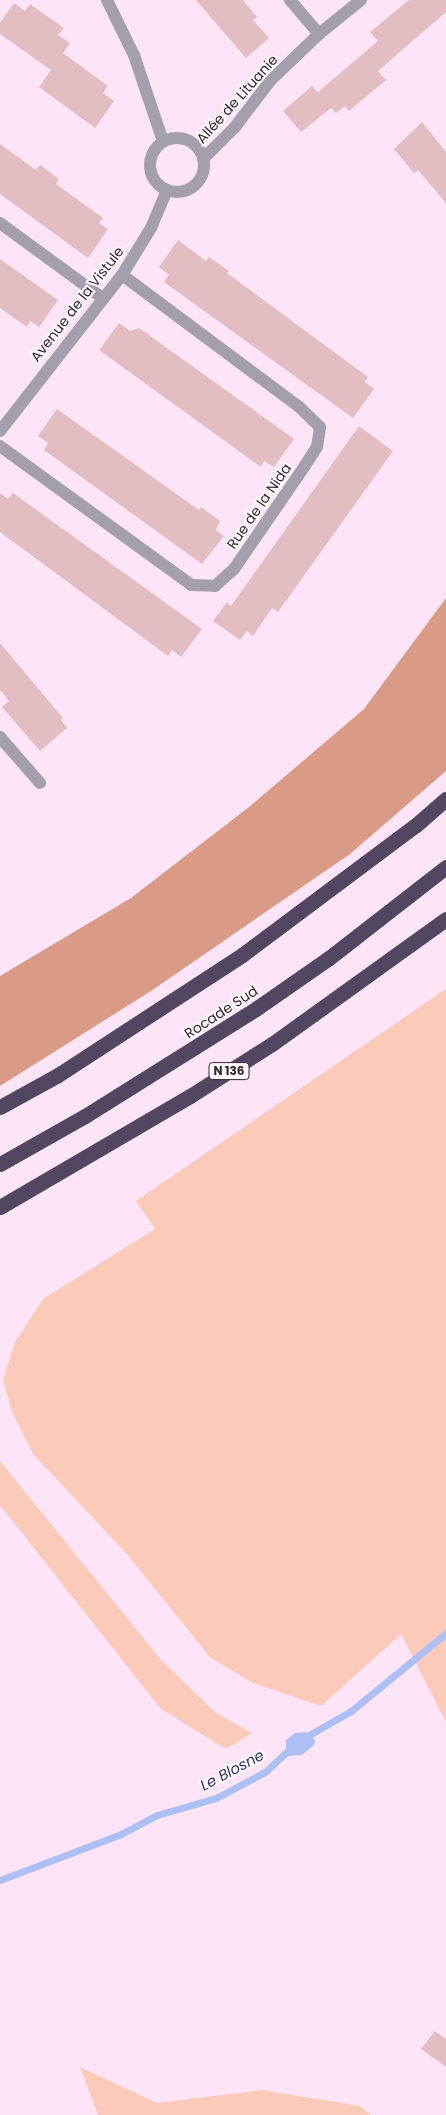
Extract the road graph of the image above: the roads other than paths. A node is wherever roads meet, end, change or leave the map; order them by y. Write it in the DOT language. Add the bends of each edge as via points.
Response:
graph roads {
  1 [pos="107,0"];
  2 [pos="290,0"];
  3 [pos="361,0"];
  4 [pos="319,34"];
  5 [pos="163,141"];
  6 [pos="203,159"];
  7 [pos="167,190"];
  8 [pos="0,223"];
  9 [pos="122,275"];
  10 [pos="101,298"];
  11 [pos="0,431"];
  12 [pos="0,446"];
  13 [pos="0,737"];
  14 [pos="40,783"];
  15 [pos="446,799"];
  16 [pos="446,867"];
  17 [pos="446,919"];
  18 [pos="0,1107"];
  19 [pos="0,1164"];
  20 [pos="0,1207"];
  1 -- 5 [label="street" via="134,54"];
  2 -- 4 [label="street"];
  3 -- 4 [label="street, Allée de Lituanie"];
  4 -- 6 [label="street, Allée de Lituanie" via="270,82 235,127"];
  5 -- 6 [label="street" via="171,138 188,140 195,144"];
  5 -- 7 [label="street" via="152,153 150,169 157,184"];
  6 -- 7 [label="street" via="204,168 196,184 180,192"];
  7 -- 9 [label="street, Avenue de la Vistule" via="151,228"];
  8 -- 10 [label="street"];
  9 -- 10 [label="street, Avenue de la Vistule"];
  9 -- 12 [label="street, Rue de la Nida" via="298,406 320,427 317,447 234,569 215,586 191,585"];
  10 -- 11 [label="street, Avenue de la Vistule"];
  13 -- 14 [label="street"];
  15 -- 18 [label="highway" via="242,955 58,1075"];
  16 -- 19 [label="highway, Rocade Sud / N 136" via="257,1008 94,1111"];
  17 -- 20 [label="highway, N 136" via="272,1044"];
}
